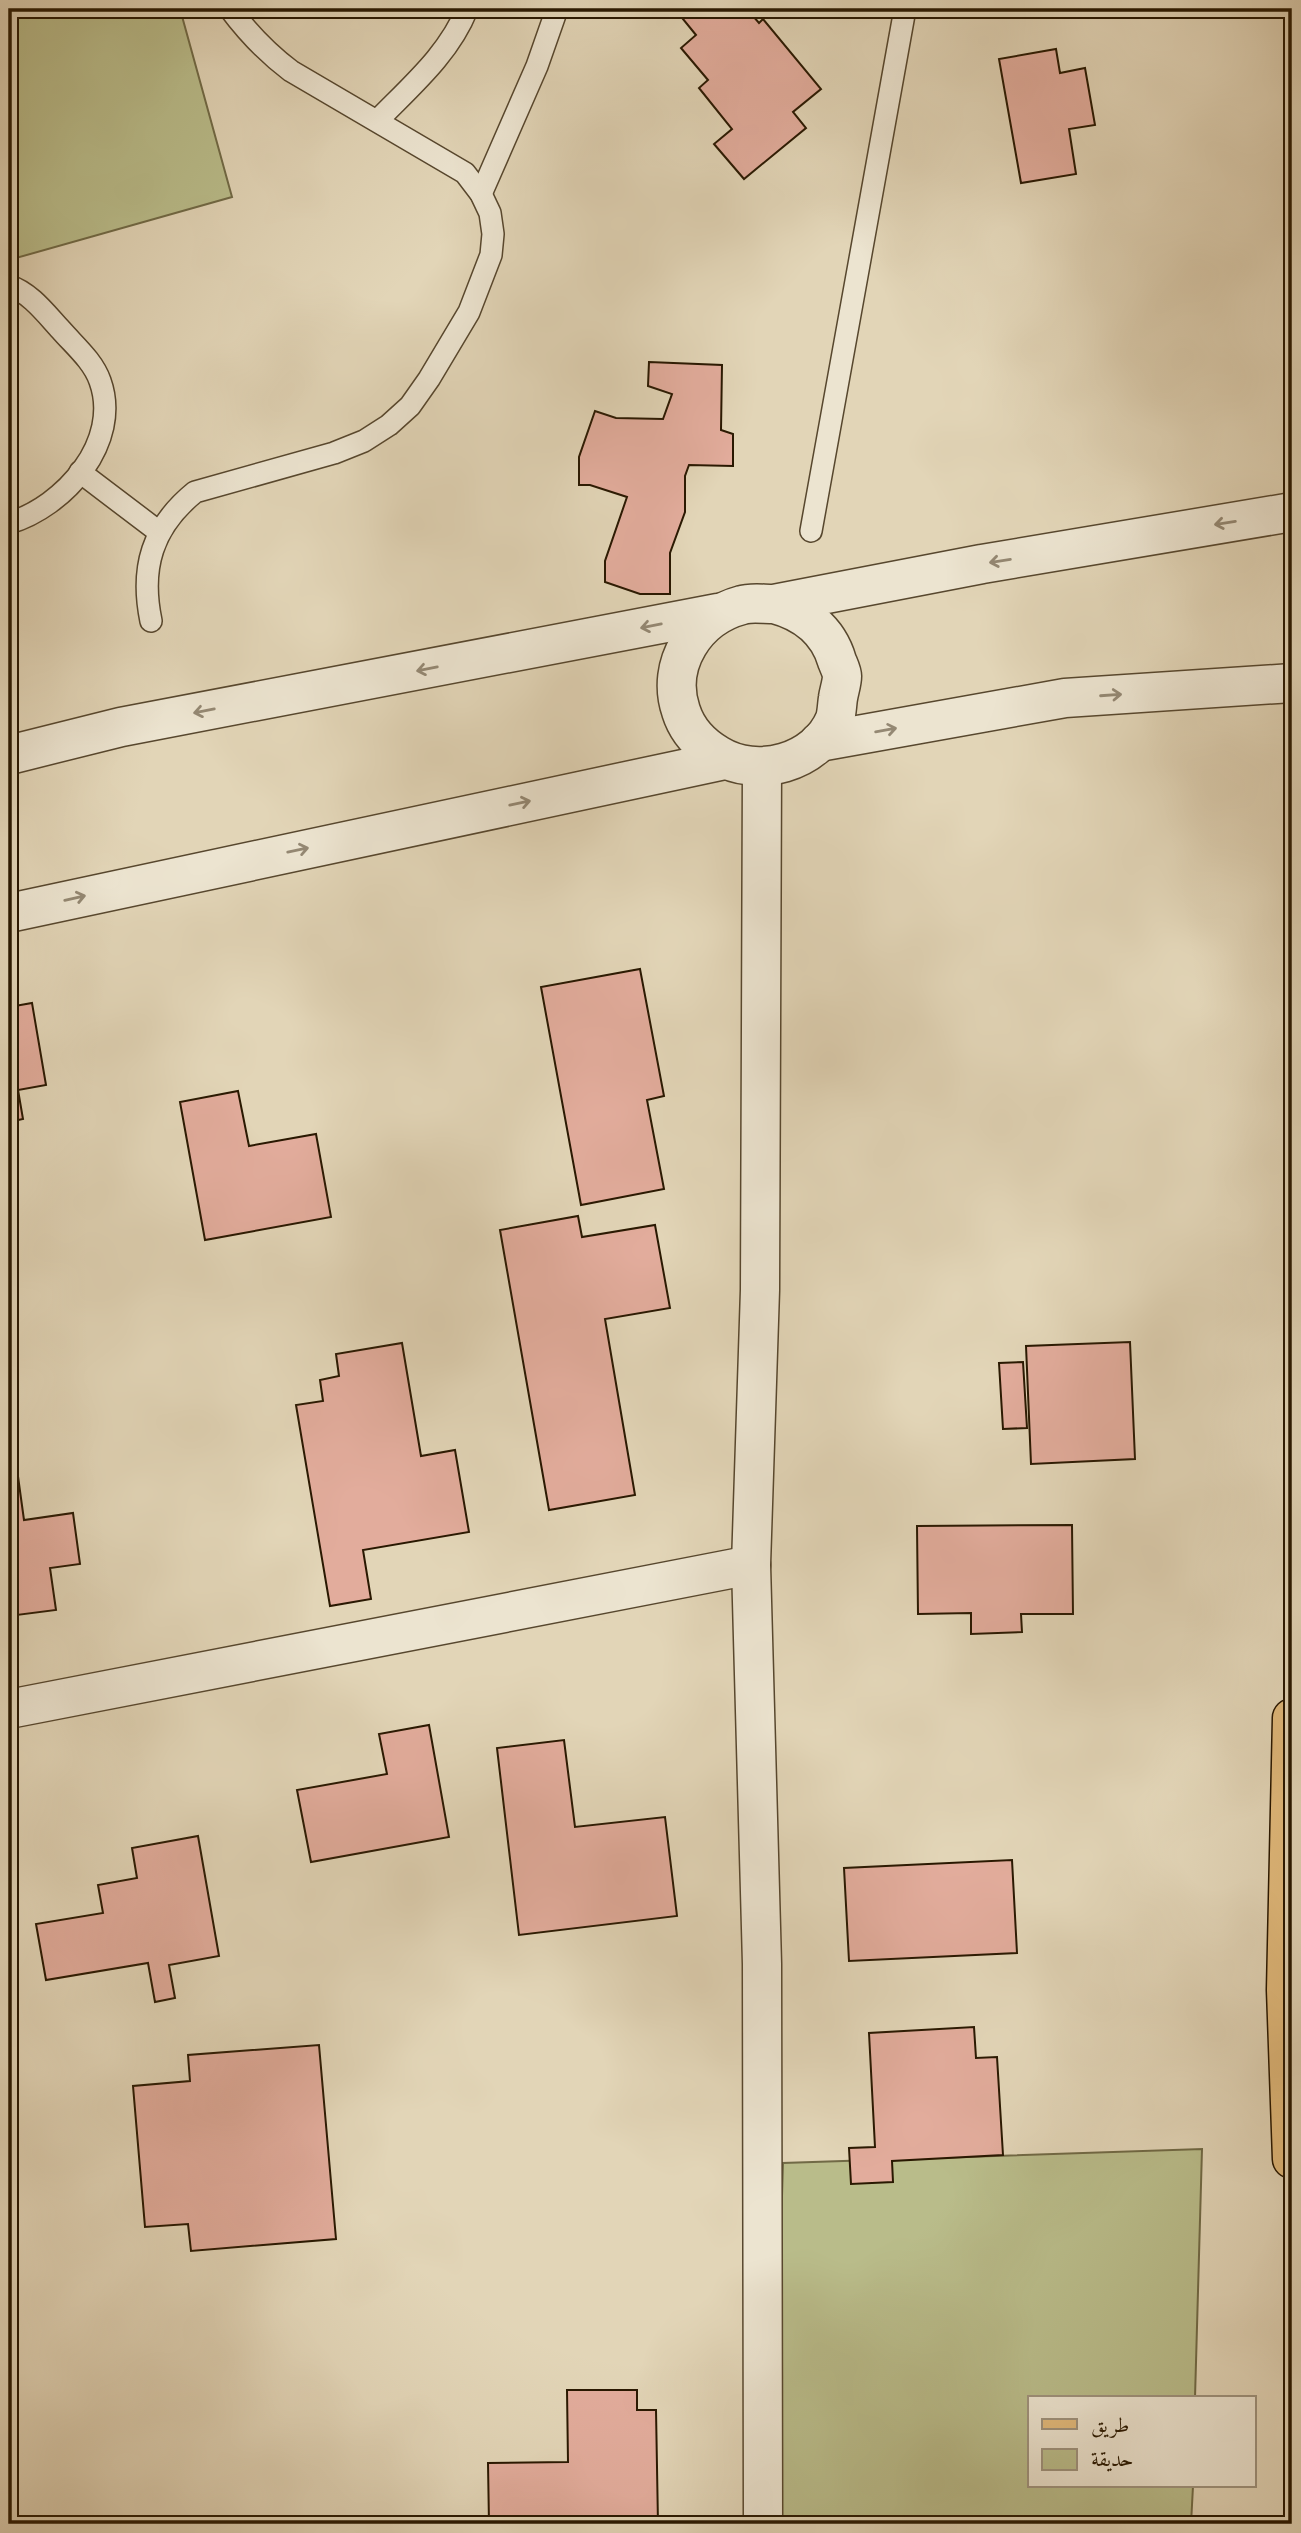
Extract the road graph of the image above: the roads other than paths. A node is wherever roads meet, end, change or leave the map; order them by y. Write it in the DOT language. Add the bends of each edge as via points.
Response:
graph roads {
  1 [pos="230,9"];
  2 [pos="467,9"];
  3 [pos="557,9"];
  4 [pos="905,9"];
  5 [pos="378,120"];
  6 [pos="481,194"];
  7 [pos="9,286"];
  8 [pos="80,472"];
  9 [pos="1292,512"];
  10 [pos="9,523"];
  11 [pos="811,531"];
  12 [pos="159,532"];
  13 [pos="774,604"];
  14 [pos="718,613"];
  15 [pos="151,621"];
  16 [pos="1292,683"];
  17 [pos="819,742"];
  18 [pos="9,755"];
  19 [pos="725,760"];
  20 [pos="762,767"];
  21 [pos="9,913"];
  22 [pos="751,1566"];
  23 [pos="9,1709"];
  24 [pos="1292,1718"];
  25 [pos="1292,2159"];
  26 [pos="763,2524"];
  1 -- 5 [label="lane" via="275,59"];
  2 -- 5 [label="lane" via="437,60"];
  3 -- 6 [label="lane"];
  4 -- 11 [label="lane"];
  5 -- 6 [label="lane" via="465,173"];
  6 -- 12 [label="lane" via="493,234 488,265 469,312 410,406 373,436 334,453 195,492"];
  7 -- 8 [label="lane" via="43,310 92,365 100,381 105,408 102,434"];
  8 -- 10 [label="lane" via="54,501"];
  8 -- 12 [label="lane"];
  9 -- 13 [label="street, one-way"];
  12 -- 15 [label="lane" via="146,576"];
  13 -- 14 [label="street" via="744,604"];
  13 -- 17 [label="street" via="793,609 817,625 834,649 842,676 835,718"];
  14 -- 18 [label="street, one-way" via="121,727"];
  14 -- 19 [label="street" via="696,632 682,653 676,681 687,726 705,748"];
  17 -- 16 [label="street, one-way" via="1065,698"];
  17 -- 20 [label="street" via="790,762"];
  19 -- 20 [label="street"];
  21 -- 19 [label="street, one-way"];
  20 -- 22 [label="street" via="760,1290"];
  22 -- 23 [label="street"];
  22 -- 26 [label="street" via="762,1964"];
  24 -- 25 [label="main road" via="1286,1990"];
}
